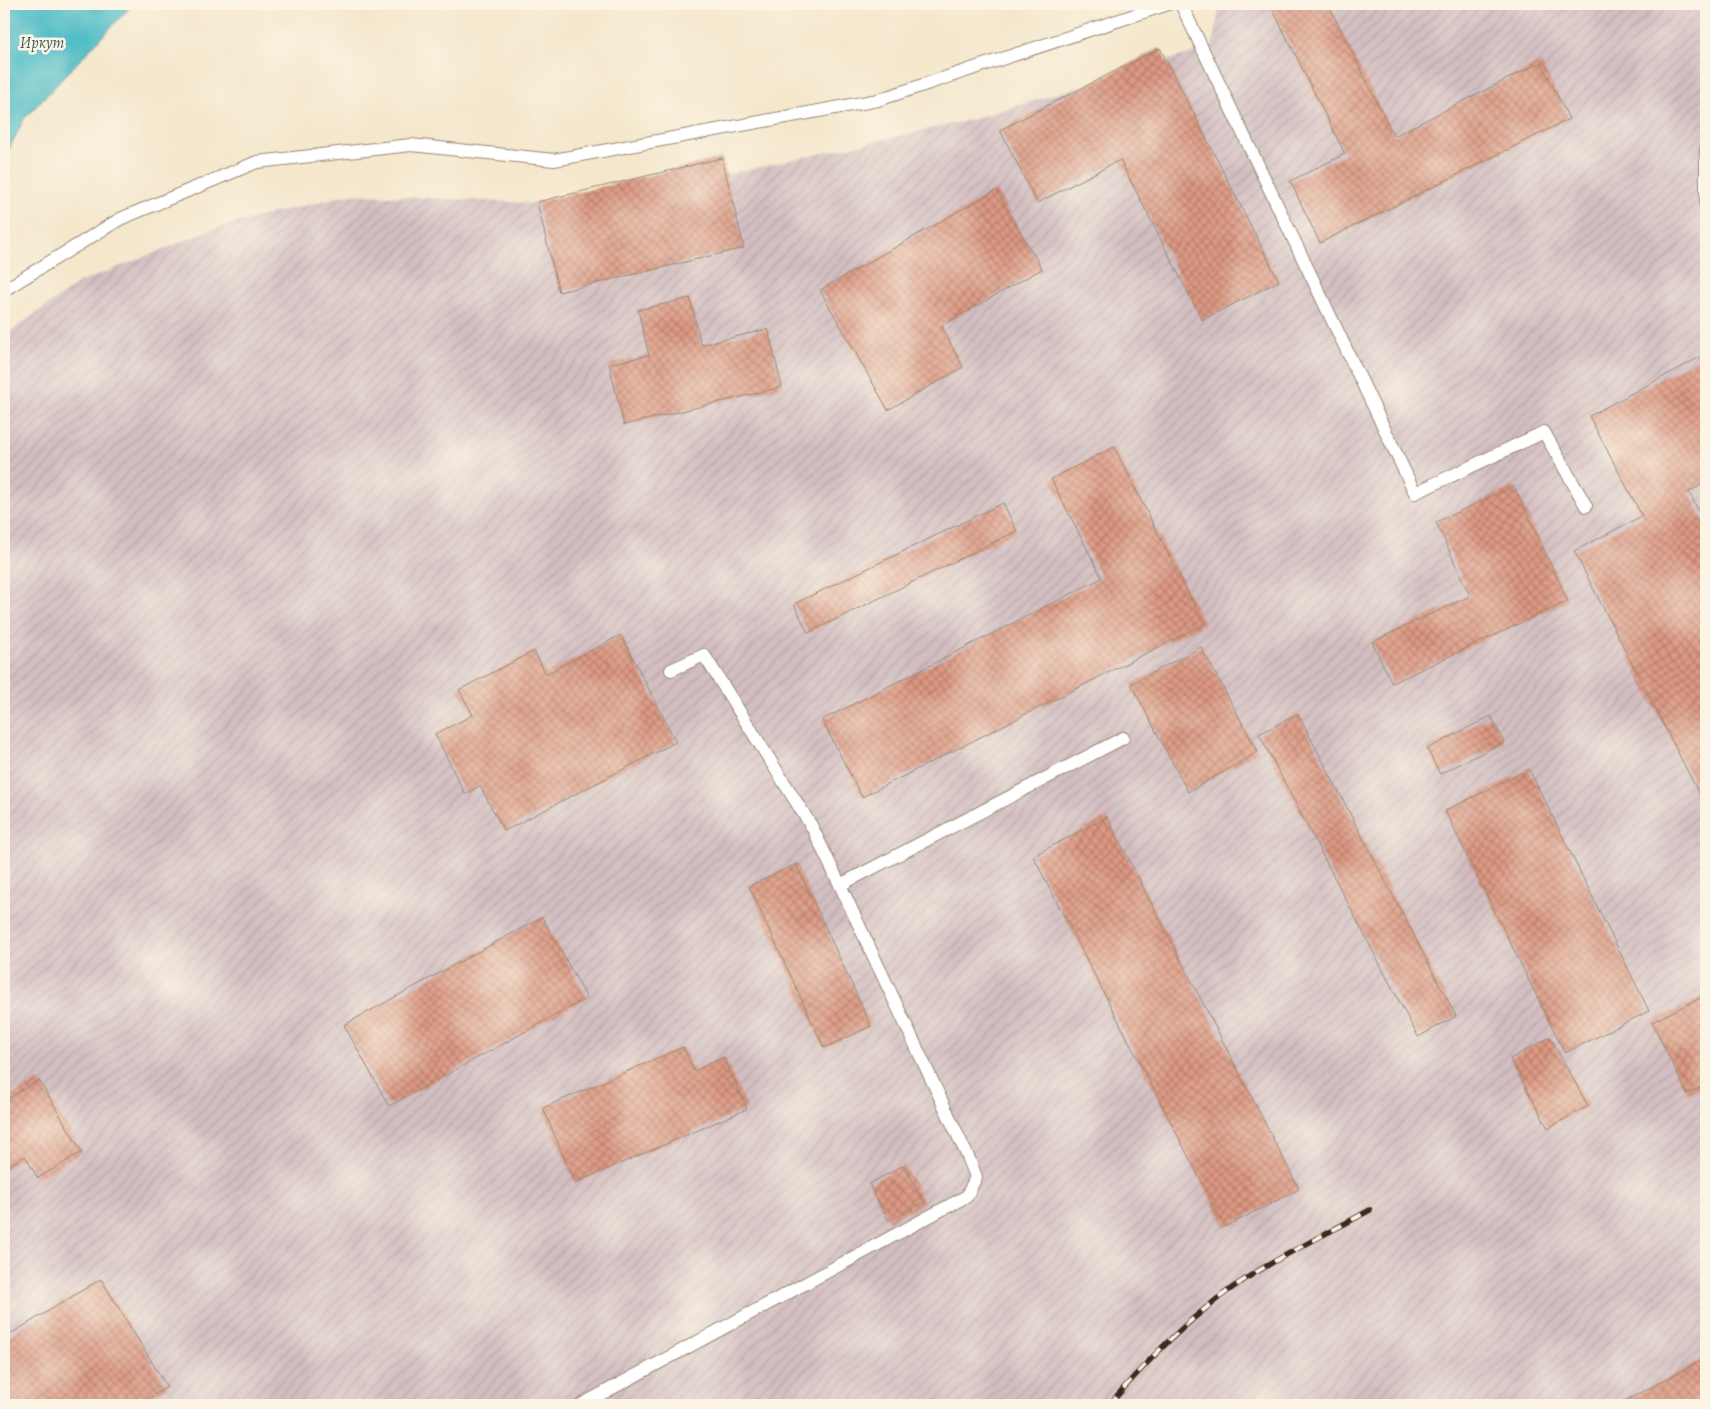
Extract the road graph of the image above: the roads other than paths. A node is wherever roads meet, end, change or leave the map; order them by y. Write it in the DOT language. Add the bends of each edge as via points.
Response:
graph roads {
  1 [pos="1168,4"];
  2 [pos="1181,4"];
  3 [pos="1706,148"];
  4 [pos="1706,208"];
  5 [pos="4,290"];
  6 [pos="1586,506"];
  7 [pos="671,670"];
  8 [pos="1123,738"];
  9 [pos="840,885"];
  10 [pos="581,1405"];
  1 -- 5 [label="lane" via="878,100 554,160 411,145 257,162 120,219"];
  2 -- 6 [label="lane" via="1415,493 1544,432"];
  3 -- 4 [label="lane"];
  7 -- 9 [label="lane" via="704,654 812,827"];
  8 -- 9 [label="lane"];
  9 -- 10 [label="lane" via="969,1159 976,1177 967,1196"];
}
